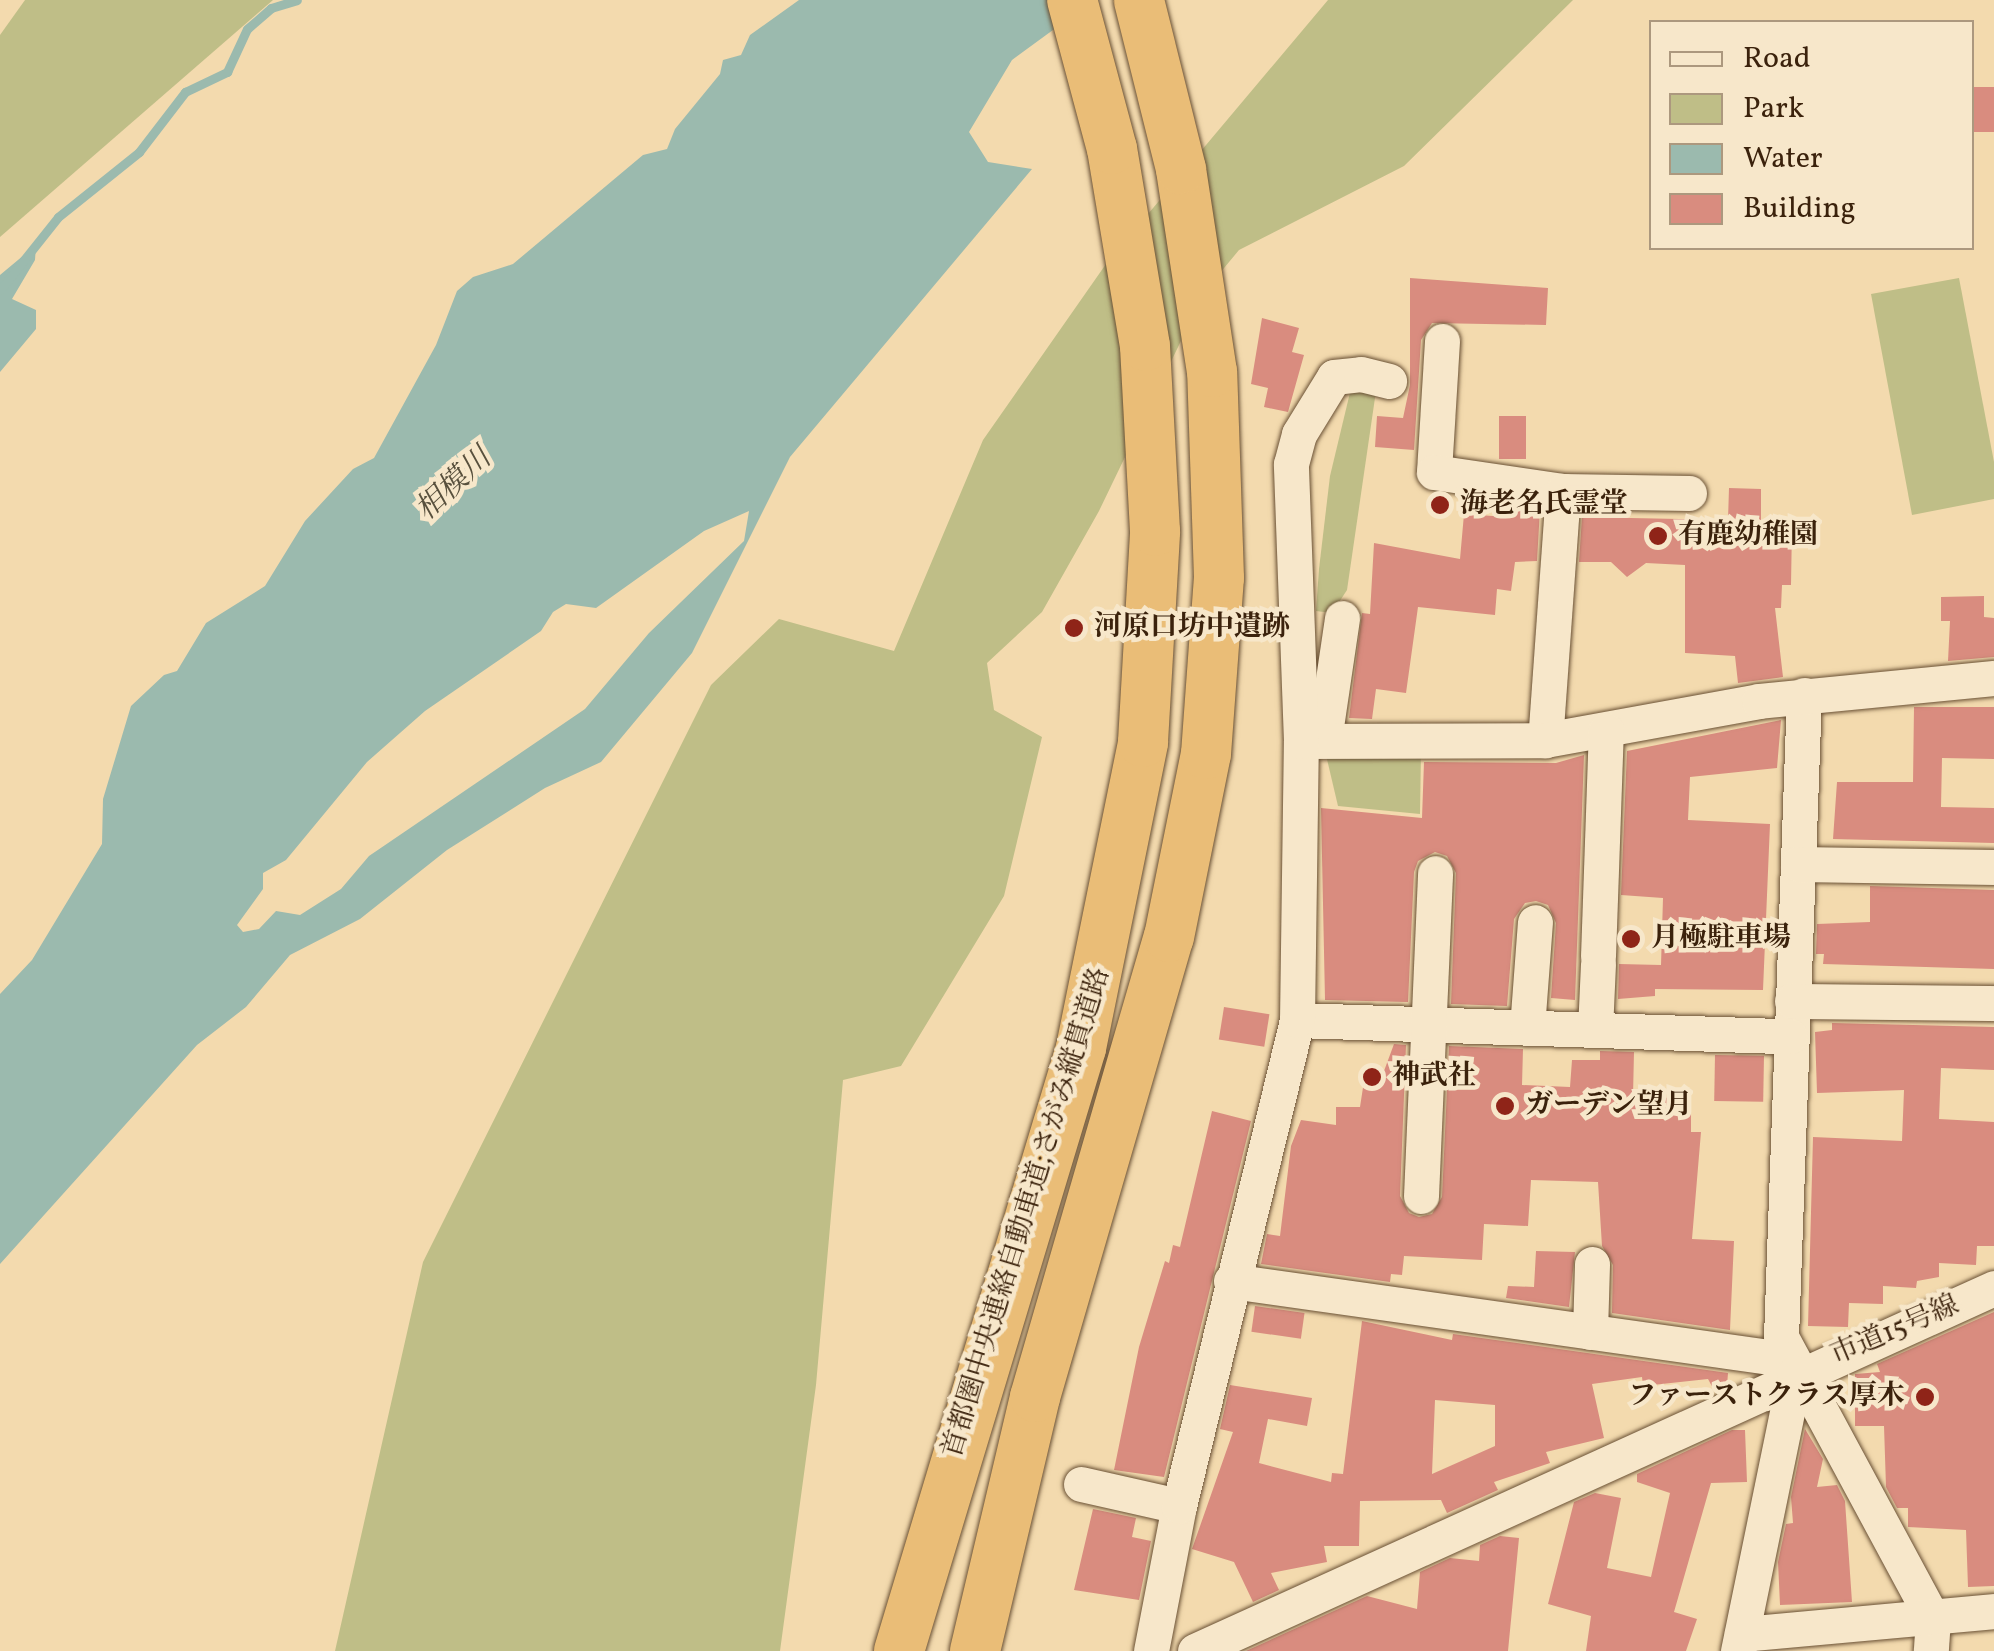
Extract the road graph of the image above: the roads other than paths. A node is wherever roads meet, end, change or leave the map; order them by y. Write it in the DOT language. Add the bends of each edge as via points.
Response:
graph roads {
  1 [pos="1072,0"];
  2 [pos="1138,0"];
  3 [pos="1442,341"];
  4 [pos="1389,381"];
  5 [pos="1563,491"];
  6 [pos="1689,492"];
  7 [pos="1342,618"];
  8 [pos="1298,673"];
  9 [pos="1994,678"];
  10 [pos="1333,680"];
  11 [pos="1804,696"];
  12 [pos="1314,730"];
  13 [pos="1606,730"];
  14 [pos="1545,740"];
  15 [pos="1798,864"];
  16 [pos="1994,867"];
  17 [pos="1435,873"];
  18 [pos="1535,922"];
  19 [pos="1792,1001"];
  20 [pos="1994,1002"];
  21 [pos="1298,1020"];
  22 [pos="1426,1024"];
  23 [pos="1527,1028"];
  24 [pos="1596,1030"];
  25 [pos="1790,1036"];
  26 [pos="1421,1196"];
  27 [pos="1592,1264"];
  28 [pos="1231,1281"];
  29 [pos="1994,1288"];
  30 [pos="1590,1332"];
  31 [pos="1793,1367"];
  32 [pos="1081,1484"];
  33 [pos="1178,1506"];
  34 [pos="1994,1611"];
  35 [pos="1932,1635"];
  36 [pos="1740,1643"];
  37 [pos="899,1651"];
  38 [pos="975,1651"];
  39 [pos="1151,1651"];
  40 [pos="1196,1651"];
  1 -- 37 [label="highway, 首都圏中央連絡自動車道;さがみ縦貫道路" via="1112,149 1145,346 1154,531 1143,742 1081,1048"];
  2 -- 38 [label="highway, 首都圏中央連絡自動車道;さがみ縦貫道路" via="1181,169 1212,372 1219,578 1206,754 1169,937 1035,1397"];
  3 -- 5 [label="street" via="1434,472"];
  4 -- 8 [label="street" via="1334,377 1298,434 1288,497"];
  5 -- 6 [label="street"];
  5 -- 14 [label="street"];
  7 -- 10 [label="street"];
  8 -- 10 [label="street"];
  8 -- 12 [label="street"];
  9 -- 11 [label="street"];
  10 -- 12 [label="street"];
  11 -- 13 [label="street"];
  11 -- 15 [label="street"];
  12 -- 14 [label="street"];
  12 -- 21 [label="street"];
  13 -- 14 [label="street"];
  13 -- 24 [label="street"];
  15 -- 16 [label="street"];
  15 -- 19 [label="street"];
  17 -- 22 [label="street"];
  18 -- 23 [label="street"];
  19 -- 20 [label="street"];
  19 -- 25 [label="street"];
  21 -- 22 [label="street"];
  21 -- 28 [label="street"];
  22 -- 23 [label="street"];
  22 -- 26 [label="street"];
  23 -- 24 [label="street"];
  24 -- 25 [label="street"];
  25 -- 31 [label="street" via="1780,1310"];
  27 -- 30 [label="street"];
  28 -- 30 [label="street"];
  28 -- 33 [label="street"];
  29 -- 31 [label="street, 市道15号線"];
  30 -- 31 [label="street"];
  31 -- 35 [label="street"];
  31 -- 36 [label="street"];
  31 -- 40 [label="street, 市道15号線"];
  32 -- 33 [label="street"];
  33 -- 39 [label="street"];
  34 -- 35 [label="street"];
  35 -- 36 [label="street"];
}
